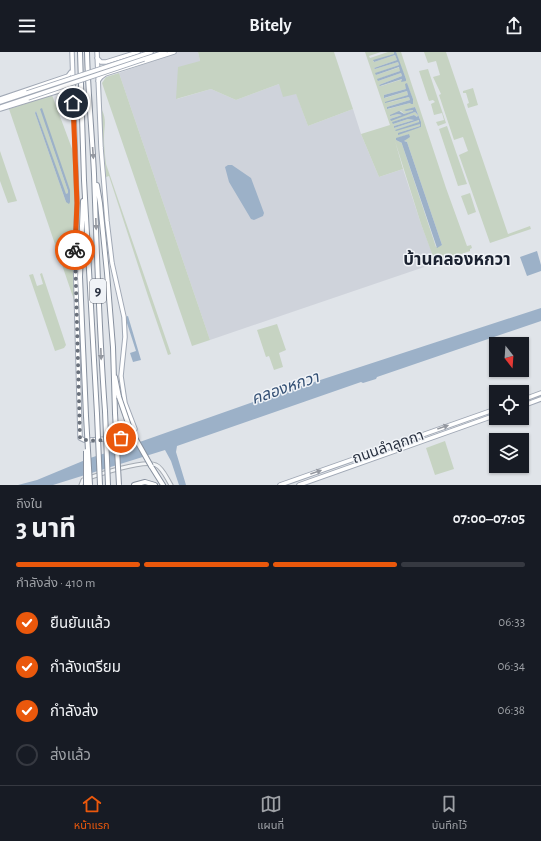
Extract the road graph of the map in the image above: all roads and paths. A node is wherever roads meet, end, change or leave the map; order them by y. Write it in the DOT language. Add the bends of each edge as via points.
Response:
graph roads {
  1 [pos="72,52"];
  2 [pos="80,52"];
  3 [pos="87,52"];
  4 [pos="97,52"];
  5 [pos="138,52"];
  6 [pos="151,52"];
  7 [pos="165,52"];
  8 [pos="174,52"];
  9 [pos="143,57"];
  10 [pos="97,58"];
  11 [pos="72,71"];
  12 [pos="58,79"];
  13 [pos="98,81"];
  14 [pos="61,90"];
  15 [pos="73,90"];
  16 [pos="27,95"];
  17 [pos="0,99"];
  18 [pos="0,102"];
  19 [pos="0,108"];
  20 [pos="94,171"];
  21 [pos="84,180"];
  22 [pos="114,369"];
  23 [pos="541,393"];
  24 [pos="529,397"];
  25 [pos="541,399"];
  26 [pos="529,403"];
  27 [pos="489,411"];
  28 [pos="489,417"];
  29 [pos="87,439"];
  30 [pos="163,484"];
  31 [pos="81,485"];
  32 [pos="86,485"];
  33 [pos="90,485"];
  34 [pos="100,485"];
  35 [pos="108,485"];
  36 [pos="118,485"];
  37 [pos="134,485"];
  38 [pos="155,485"];
  39 [pos="171,485"];
  40 [pos="280,485"];
  41 [pos="299,485"];
  1 -- 11 [label="main road"];
  2 -- 21 [label="highway, 9"];
  3 -- 20 [label="highway, 9, one-way"];
  4 -- 10 [label="main road"];
  5 -- 10 [label="main road" via="108,62 101,62"];
  6 -- 9 [label="main road"];
  7 -- 9 [label="main road"];
  8 -- 13 [label="main road" via="105,74"];
  9 -- 16 [label="main road, bridge"];
  10 -- 13 [label="main road"];
  11 -- 12 [label="main road" via="68,76"];
  11 -- 15 [label="main road"];
  12 -- 14 [label="main road" via="62,83"];
  12 -- 17 [label="main road"];
  13 -- 15 [label="main road" via="107,221 112,263 124,317 125,337 121,376 125,403 135,429 130,435 110,439 80,438"];
  14 -- 15 [label="main road"];
  14 -- 19 [label="main road"];
  16 -- 18 [label="main road"];
  16 -- 19 [label="main road"];
  20 -- 22 [label="highway" via="100,203"];
  20 -- 35 [label="highway, 9, one-way, bridge"];
  21 -- 29 [label="highway, bridge" via="80,277"];
  21 -- 34 [label="highway, 9, bridge"];
  22 -- 30 [label="highway, bridge" via="119,397 130,429"];
  22 -- 36 [label="highway, bridge"];
  23 -- 24 [label="main road"];
  25 -- 26 [label="main road"];
  40 -- 27 [label="main road, ถนนลำลูกกา, one-way"];
  28 -- 41 [label="main road, ถนนลำลูกกา"];
  29 -- 32 [label="highway, bridge"];
  29 -- 33 [label="highway, bridge"];
  31 -- 39 [label="street" via="83,480 112,470 148,464 158,466"];
  37 -- 38 [label="highway" via="145,482"];
}
